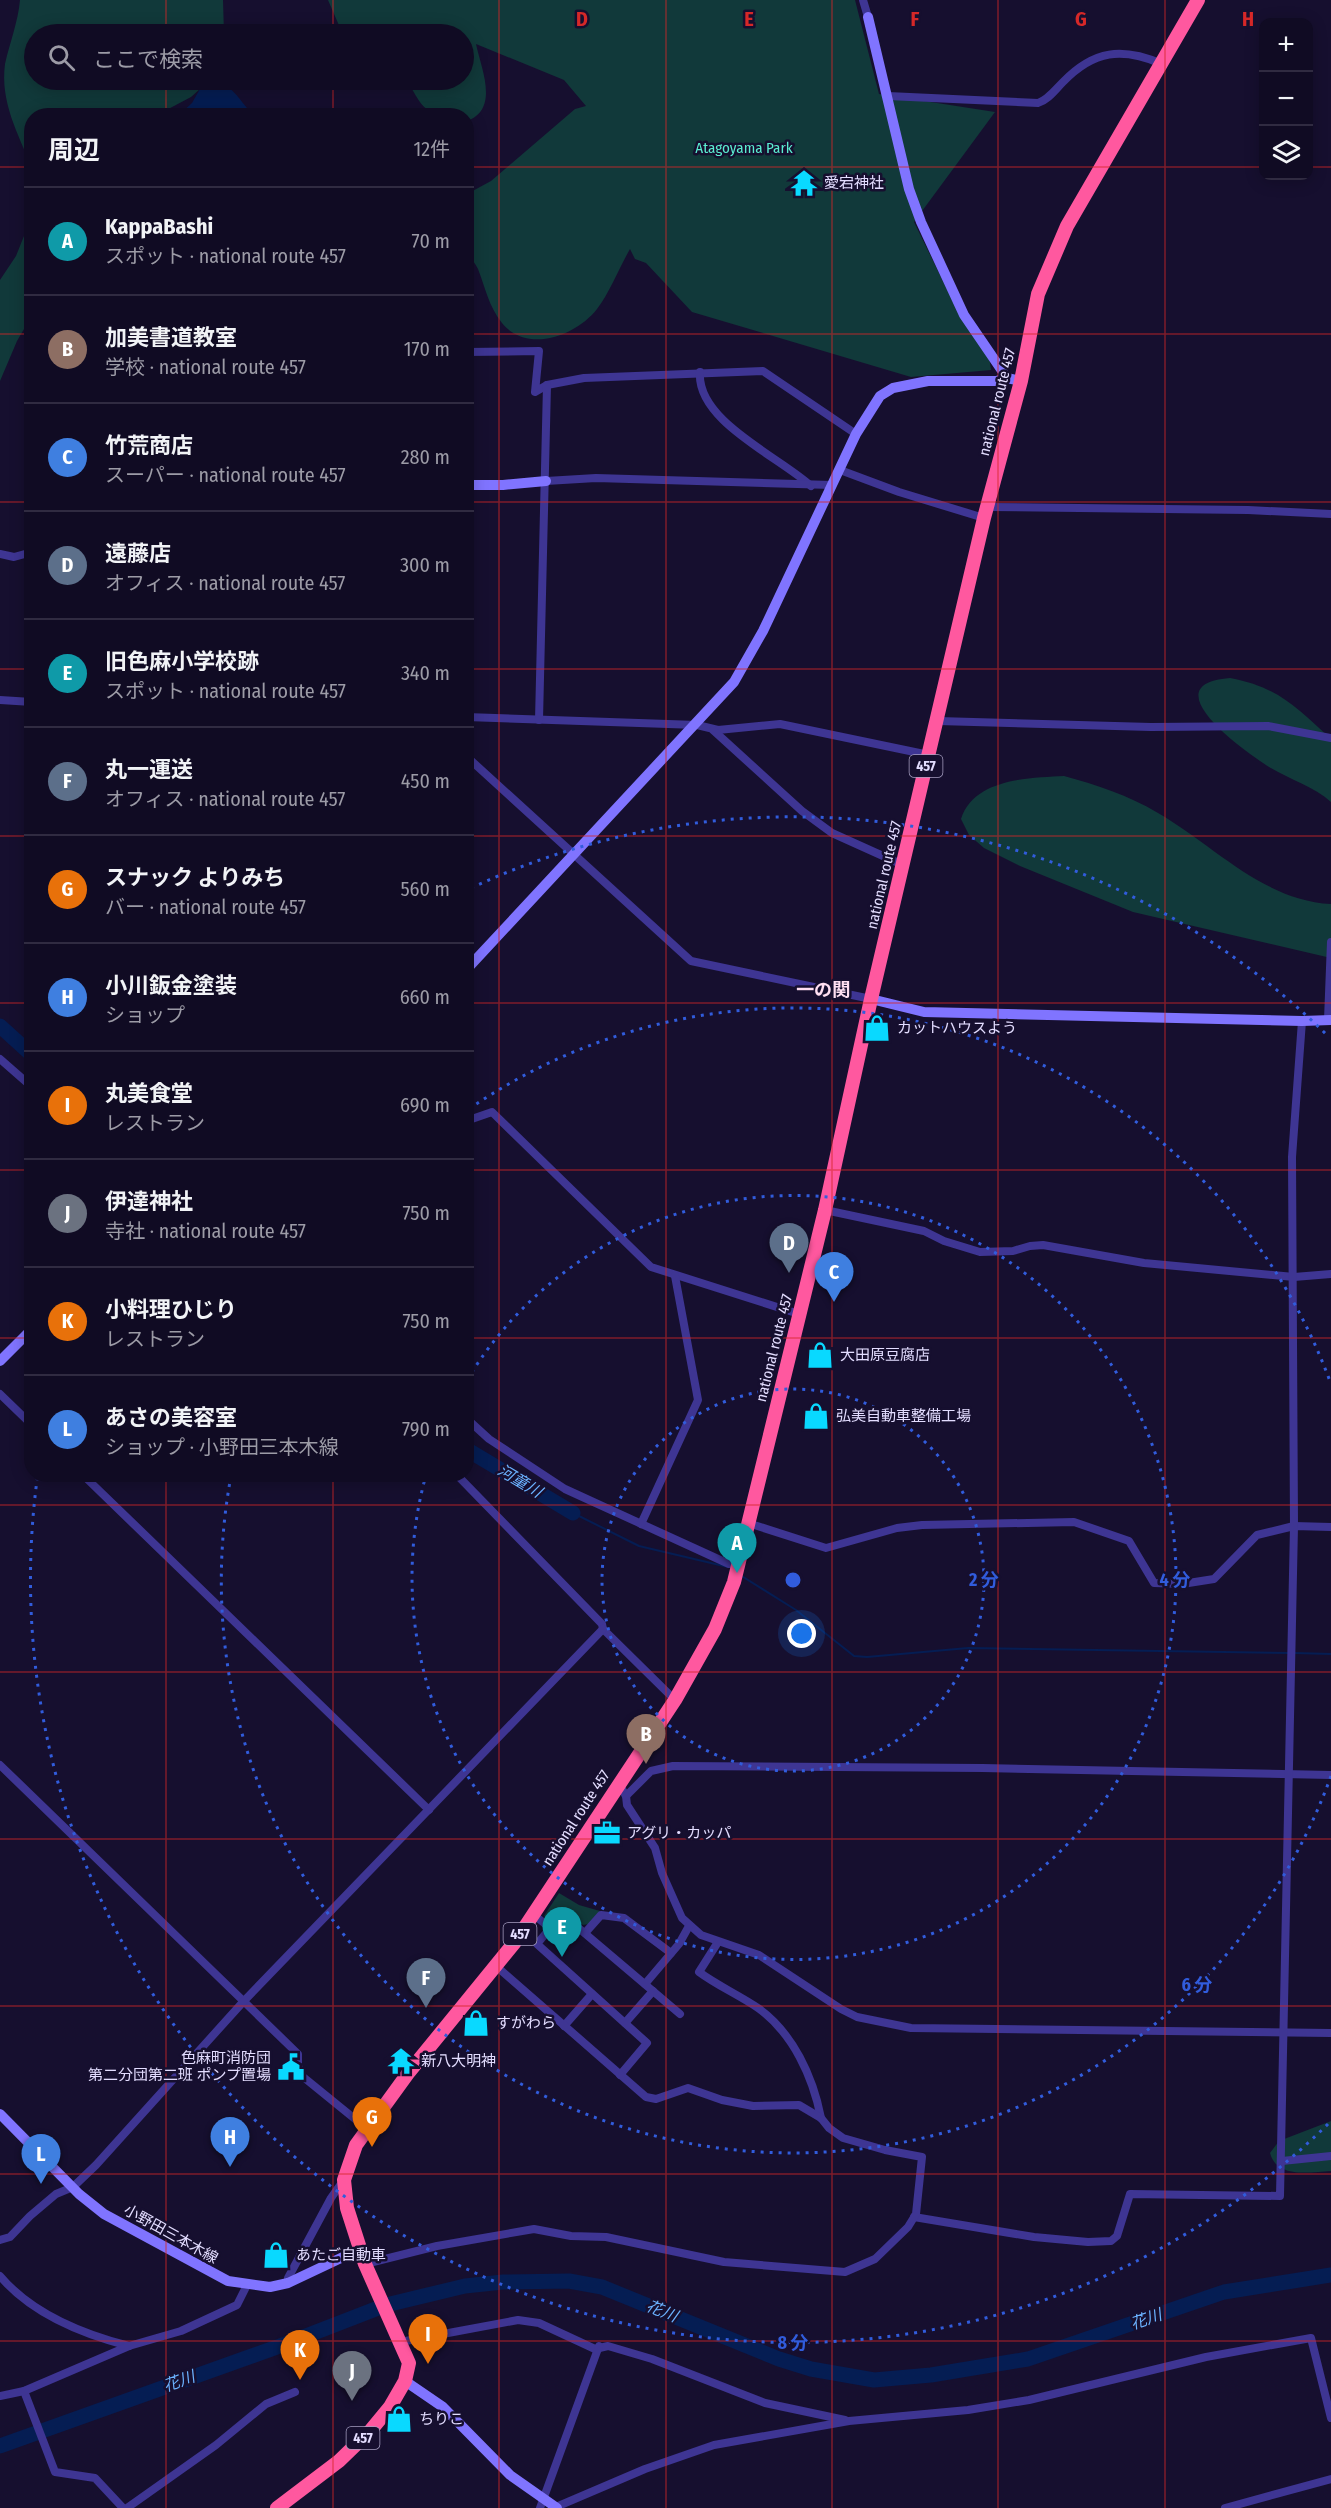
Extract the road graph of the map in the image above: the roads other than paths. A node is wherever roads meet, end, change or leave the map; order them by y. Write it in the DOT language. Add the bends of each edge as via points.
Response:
graph roads {
  1 [pos="863,0"];
  2 [pos="1198,0"];
  3 [pos="868,17"];
  4 [pos="1162,64"];
  5 [pos="888,96"];
  6 [pos="474,352"];
  7 [pos="700,372"];
  8 [pos="1014,380"];
  9 [pos="547,385"];
  10 [pos="856,434"];
  11 [pos="840,470"];
  12 [pos="546,481"];
  13 [pos="474,485"];
  14 [pos="832,485"];
  15 [pos="811,486"];
  16 [pos="986,513"];
  17 [pos="1331,514"];
  18 [pos="0,554"];
  19 [pos="24,554"];
  20 [pos="0,700"];
  21 [pos="24,702"];
  22 [pos="474,717"];
  23 [pos="539,720"];
  24 [pos="938,721"];
  25 [pos="697,725"];
  26 [pos="711,727"];
  27 [pos="1331,738"];
  28 [pos="929,755"];
  29 [pos="474,763"];
  30 [pos="574,854"];
  31 [pos="903,865"];
  32 [pos="1331,942"];
  33 [pos="474,961"];
  34 [pos="871,999"];
  35 [pos="1330,1020"];
  36 [pos="1302,1021"];
  37 [pos="0,1059"];
  38 [pos="24,1080"];
  39 [pos="474,1118"];
  40 [pos="825,1210"];
  41 [pos="1331,1274"];
  42 [pos="675,1276"];
  43 [pos="1294,1277"];
  44 [pos="800,1314"];
  45 [pos="24,1337"];
  46 [pos="0,1361"];
  47 [pos="0,1394"];
  48 [pos="24,1417"];
  49 [pos="474,1425"];
  50 [pos="90,1482"];
  51 [pos="464,1482"];
  52 [pos="748,1523"];
  53 [pos="641,1524"];
  54 [pos="1294,1527"];
  55 [pos="1331,1527"];
  56 [pos="740,1564"];
  57 [pos="603,1629"];
  58 [pos="675,1700"];
  59 [pos="0,1765"];
  60 [pos="1288,1773"];
  61 [pos="1331,1775"];
  62 [pos="622,1790"];
  63 [pos="429,1810"];
  64 [pos="533,1914"];
  65 [pos="689,1926"];
  66 [pos="550,1928"];
  67 [pos="585,1933"];
  68 [pos="718,1942"];
  69 [pos="671,1953"];
  70 [pos="496,1966"];
  71 [pos="645,1984"];
  72 [pos="653,1991"];
  73 [pos="592,1994"];
  74 [pos="243,2002"];
  75 [pos="680,2014"];
  76 [pos="625,2023"];
  77 [pos="564,2026"];
  78 [pos="1283,2031"];
  79 [pos="1331,2033"];
  80 [pos="620,2075"];
  81 [pos="0,2114"];
  82 [pos="821,2118"];
  83 [pos="366,2128"];
  84 [pos="1331,2156"];
  85 [pos="1282,2162"];
  86 [pos="344,2180"];
  87 [pos="73,2187"];
  88 [pos="914,2217"];
  89 [pos="0,2240"];
  90 [pos="360,2248"];
  91 [pos="365,2264"];
  92 [pos="0,2276"];
  93 [pos="288,2283"];
  94 [pos="247,2285"];
  95 [pos="400,2342"];
  96 [pos="129,2346"];
  97 [pos="599,2346"];
  98 [pos="405,2381"];
  99 [pos="295,2392"];
  100 [pos="26,2394"];
  101 [pos="0,2396"];
  102 [pos="1331,2418"];
  103 [pos="849,2421"];
  104 [pos="1331,2479"];
  105 [pos="542,2504"];
  106 [pos="125,2508"];
  107 [pos="277,2508"];
  108 [pos="556,2508"];
  109 [pos="1225,2508"];
  1 -- 3 [label="street"];
  2 -- 4 [label="highway, national route 457 / 457"];
  3 -- 5 [label="street"];
  4 -- 5 [label="street" via="1138,54 1092,58 1038,103"];
  4 -- 8 [label="highway, national route 457 / 457" via="1067,226 1038,294"];
  5 -- 8 [label="street" via="909,189 940,267 964,315"];
  6 -- 9 [label="street" via="538,351 535,392"];
  7 -- 9 [label="street" via="584,378"];
  7 -- 10 [label="street" via="763,371"];
  7 -- 15 [label="street" via="699,382 709,403 735,433"];
  8 -- 10 [label="street" via="928,381 893,388 880,396"];
  8 -- 16 [label="highway, national route 457 / 457"];
  9 -- 12 [label="street"];
  10 -- 11 [label="street"];
  11 -- 14 [label="street"];
  11 -- 16 [label="street" via="936,505"];
  12 -- 13 [label="street"];
  12 -- 15 [label="street" via="596,478"];
  12 -- 23 [label="street"];
  14 -- 15 [label="street"];
  14 -- 25 [label="street" via="747,664"];
  16 -- 17 [label="street" via="1248,510"];
  16 -- 24 [label="highway, national route 457 / 457"];
  18 -- 19 [label="street"];
  20 -- 21 [label="street"];
  22 -- 23 [label="street"];
  23 -- 25 [label="street"];
  24 -- 27 [label="street" via="1256,726"];
  24 -- 28 [label="highway, national route 457 / 457"];
  25 -- 26 [label="street"];
  25 -- 30 [label="street"];
  26 -- 28 [label="street" via="718,730 780,724"];
  26 -- 31 [label="street" via="801,811 832,833"];
  28 -- 31 [label="highway, national route 457 / 457"];
  29 -- 30 [label="street"];
  30 -- 33 [label="street"];
  30 -- 34 [label="street" via="691,961"];
  31 -- 34 [label="highway, national route 457 / 457"];
  32 -- 35 [label="street"];
  34 -- 36 [label="street" via="924,1012"];
  34 -- 40 [label="highway, national route 457 / 457"];
  35 -- 36 [label="street"];
  36 -- 43 [label="street" via="1292,1157"];
  37 -- 38 [label="street"];
  39 -- 42 [label="street" via="492,1112 651,1267"];
  40 -- 43 [label="street" via="924,1231 980,1252 1043,1245 1144,1263"];
  40 -- 44 [label="highway, national route 457 / 457"];
  41 -- 43 [label="street"];
  42 -- 44 [label="street"];
  42 -- 53 [label="street" via="698,1400"];
  43 -- 54 [label="street"];
  44 -- 52 [label="highway, national route 457 / 457"];
  45 -- 46 [label="street"];
  47 -- 48 [label="street"];
  49 -- 53 [label="street" via="565,1489"];
  50 -- 63 [label="street"];
  51 -- 57 [label="street"];
  52 -- 54 [label="street" via="826,1548 922,1525 1074,1522 1128,1541 1154,1582 1182,1584 1214,1579 1257,1535"];
  52 -- 56 [label="highway, national route 457 / 457"];
  53 -- 56 [label="street" via="729,1564"];
  54 -- 55 [label="street"];
  54 -- 60 [label="street"];
  56 -- 58 [label="highway, national route 457 / 457" via="715,1629"];
  57 -- 58 [label="street"];
  57 -- 63 [label="street"];
  58 -- 62 [label="highway, national route 457 / 457"];
  59 -- 74 [label="street"];
  60 -- 61 [label="street"];
  60 -- 62 [label="street" via="673,1767 651,1771"];
  60 -- 78 [label="street"];
  62 -- 64 [label="highway, national route 457 / 457"];
  62 -- 65 [label="street" via="655,1848 677,1909"];
  63 -- 74 [label="street"];
  64 -- 66 [label="street"];
  64 -- 70 [label="highway, national route 457 / 457"];
  65 -- 68 [label="street"];
  65 -- 69 [label="street"];
  66 -- 67 [label="street" via="562,1914"];
  66 -- 73 [label="street" via="537,1944"];
  67 -- 69 [label="street" via="601,1915 624,1918"];
  67 -- 71 [label="street"];
  68 -- 78 [label="street" via="772,1961 841,2010 894,2026"];
  68 -- 82 [label="street" via="699,1971 759,2009 775,2024 797,2051"];
  69 -- 71 [label="street"];
  70 -- 77 [label="street"];
  70 -- 83 [label="highway, national route 457 / 457"];
  71 -- 72 [label="street"];
  72 -- 75 [label="street"];
  72 -- 76 [label="street"];
  73 -- 76 [label="street"];
  73 -- 77 [label="street"];
  74 -- 83 [label="street" via="298,2054 302,2076"];
  74 -- 87 [label="street"];
  76 -- 80 [label="street" via="647,2043"];
  77 -- 80 [label="street"];
  78 -- 79 [label="street"];
  78 -- 85 [label="street"];
  80 -- 82 [label="street" via="651,2099 688,2088 753,2106 799,2105"];
  81 -- 87 [label="street, 小野田三本木線"];
  82 -- 88 [label="street" via="843,2138 922,2157"];
  83 -- 86 [label="highway, national route 457 / 457"];
  84 -- 85 [label="street"];
  85 -- 88 [label="street" via="1280,2196 1130,2194 1117,2236 1111,2241 1034,2237"];
  86 -- 90 [label="highway, national route 457 / 457" via="347,2208"];
  86 -- 93 [label="street"];
  87 -- 89 [label="street" via="56,2194 10,2237"];
  87 -- 94 [label="street, 小野田三本木線" via="104,2214 140,2235 212,2274"];
  88 -- 91 [label="street" via="901,2236 875,2259 845,2272 724,2262 606,2237 534,2229 437,2246"];
  90 -- 91 [label="highway, national route 457 / 457"];
  90 -- 93 [label="street, 小野田三本木線"];
  91 -- 95 [label="highway, national route 457 / 457"];
  92 -- 96 [label="street" via="30,2304 55,2318 94,2336"];
  93 -- 94 [label="street, 小野田三本木線" via="270,2287"];
  94 -- 96 [label="street" via="237,2305 181,2331"];
  95 -- 97 [label="street" via="518,2320 539,2323 595,2349"];
  95 -- 98 [label="highway, national route 457 / 457" via="409,2363"];
  96 -- 100 [label="street"];
  97 -- 103 [label="street" via="652,2359 765,2403"];
  97 -- 105 [label="street"];
  98 -- 105 [label="street" via="443,2407"];
  98 -- 107 [label="highway, 457" via="371,2430 339,2461"];
  99 -- 106 [label="street" via="266,2404 216,2445"];
  100 -- 101 [label="street"];
  100 -- 106 [label="street" via="58,2474 95,2478"];
  102 -- 103 [label="street" via="1311,2338 1206,2358 1029,2400"];
  103 -- 108 [label="street" via="714,2445 645,2469"];
  104 -- 109 [label="street"];
  105 -- 108 [label="street"];
}
